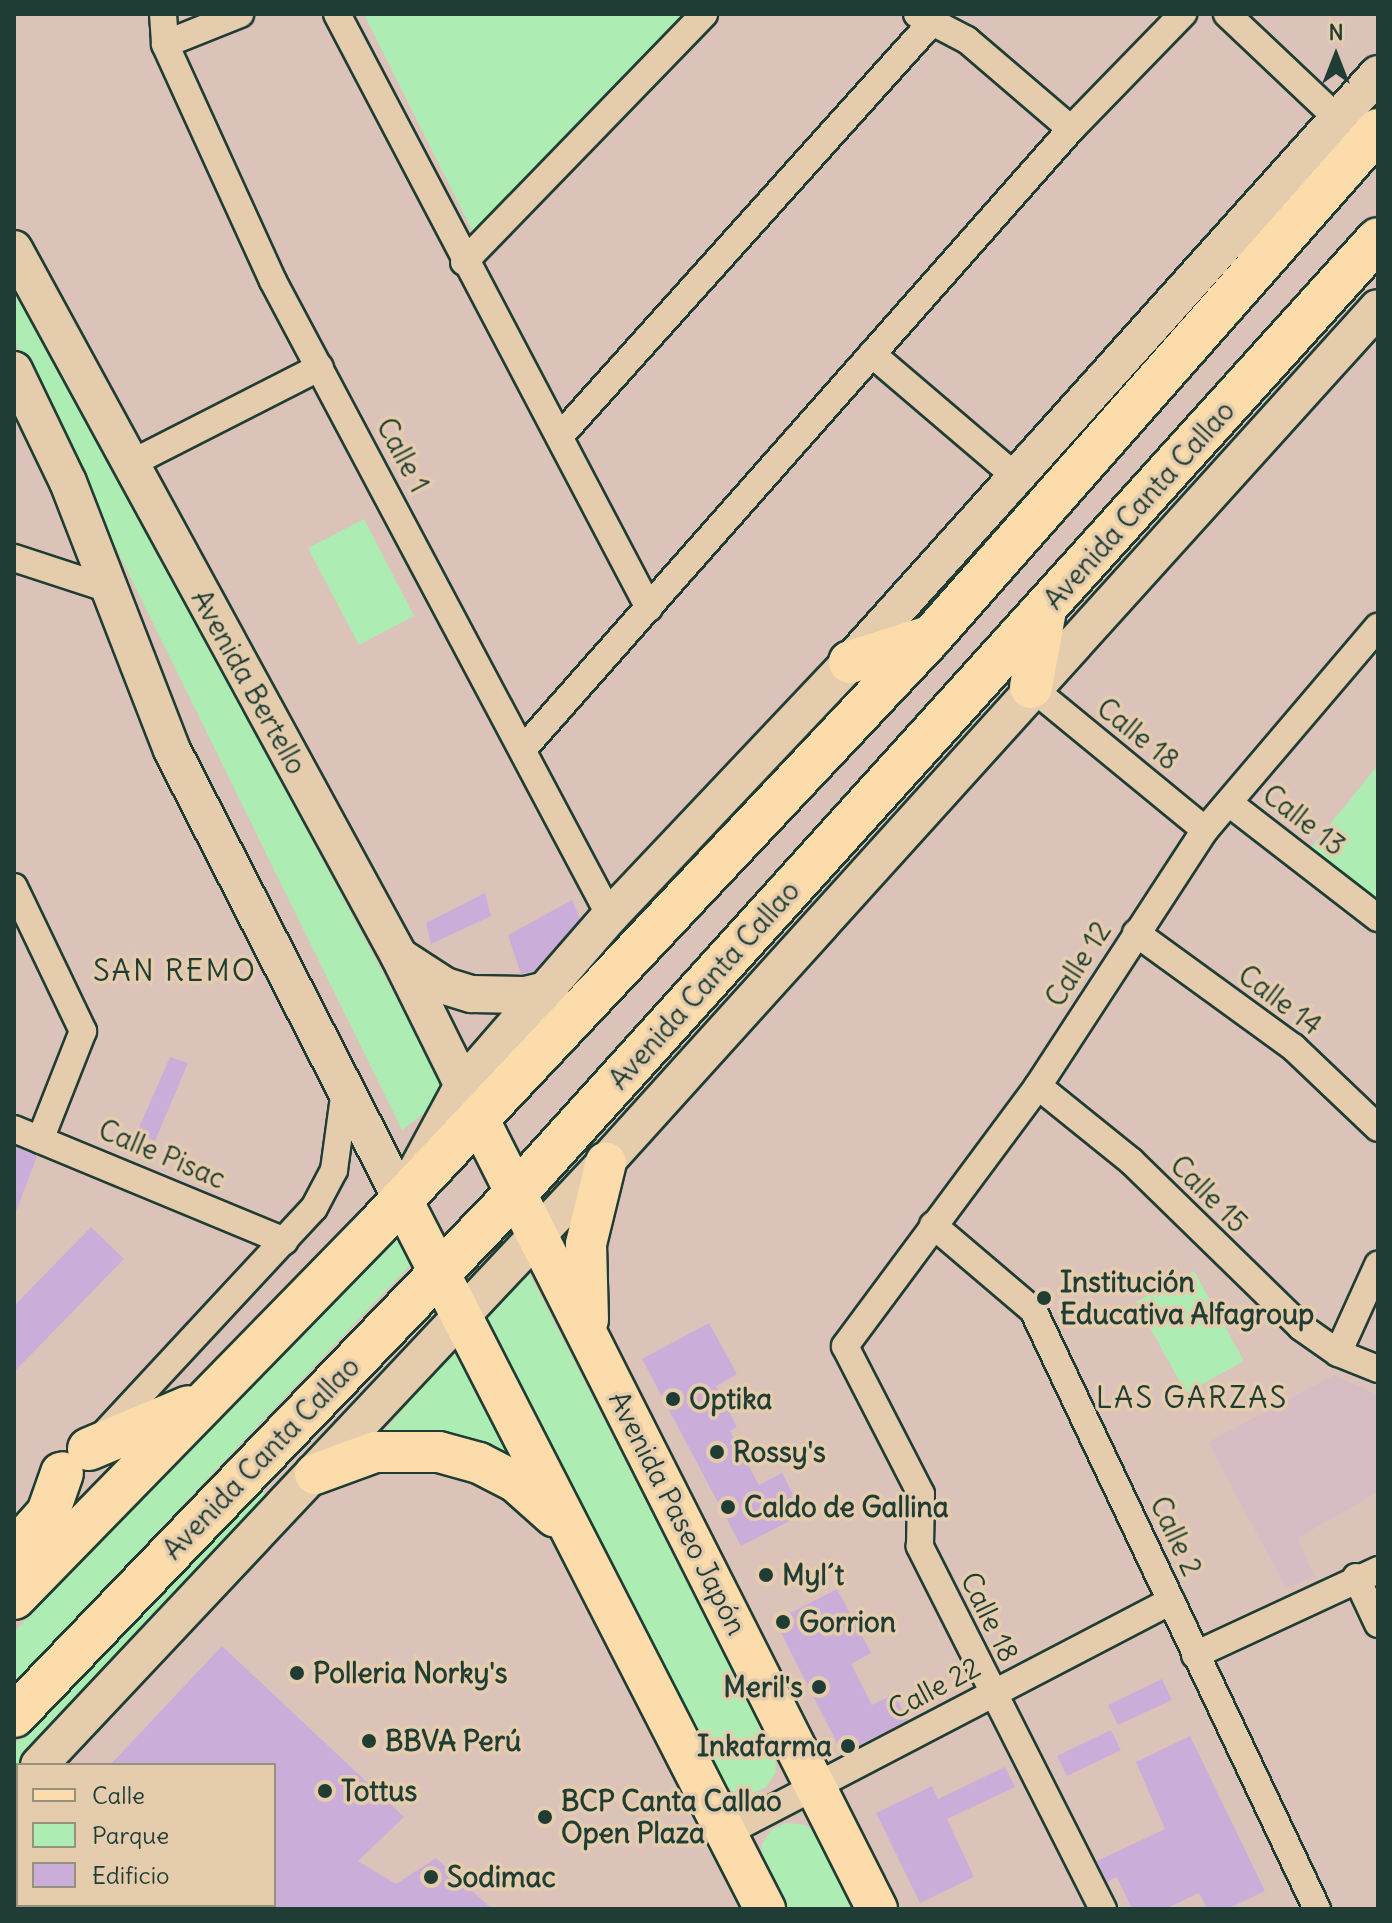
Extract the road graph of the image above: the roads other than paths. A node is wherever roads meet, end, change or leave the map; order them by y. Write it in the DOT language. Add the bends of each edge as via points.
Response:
graph roads {
  1 [pos="163,14"];
  2 [pos="240,14"];
  3 [pos="337,14"];
  4 [pos="704,14"];
  5 [pos="1183,14"];
  6 [pos="1227,14"];
  7 [pos="925,18"];
  8 [pos="165,44"];
  9 [pos="1378,74"];
  10 [pos="1071,129"];
  11 [pos="1368,141"];
  12 [pos="1378,239"];
  13 [pos="14,249"];
  14 [pos="464,262"];
  15 [pos="1378,308"];
  16 [pos="872,354"];
  17 [pos="320,367"];
  18 [pos="14,370"];
  19 [pos="561,435"];
  20 [pos="130,464"];
  21 [pos="1017,478"];
  22 [pos="14,558"];
  23 [pos="109,589"];
  24 [pos="649,608"];
  25 [pos="1045,610"];
  26 [pos="1378,627"];
  27 [pos="931,637"];
  28 [pos="850,662"];
  29 [pos="1031,687"];
  30 [pos="524,748"];
  31 [pos="1229,803"];
  32 [pos="1205,830"];
  33 [pos="14,887"];
  34 [pos="610,916"];
  35 [pos="1378,918"];
  36 [pos="24,926"];
  37 [pos="1136,933"];
  38 [pos="399,956"];
  39 [pos="550,989"];
  40 [pos="1038,1086"];
  41 [pos="345,1090"];
  42 [pos="470,1102"];
  43 [pos="1378,1128"];
  44 [pos="14,1129"];
  45 [pos="40,1140"];
  46 [pos="606,1162"];
  47 [pos="517,1192"];
  48 [pos="390,1213"];
  49 [pos="933,1225"];
  50 [pos="537,1235"];
  51 [pos="285,1241"];
  52 [pos="1378,1265"];
  53 [pos="420,1293"];
  54 [pos="461,1316"];
  55 [pos="589,1336"];
  56 [pos="845,1346"];
  57 [pos="1338,1353"];
  58 [pos="1378,1369"];
  59 [pos="205,1400"];
  60 [pos="76,1461"];
  61 [pos="315,1474"];
  62 [pos="14,1523"];
  63 [pos="577,1541"];
  64 [pos="14,1551"];
  65 [pos="1367,1573"];
  66 [pos="14,1598"];
  67 [pos="1171,1601"];
  68 [pos="1378,1624"];
  69 [pos="1195,1655"];
  70 [pos="993,1694"];
  71 [pos="14,1716"];
  72 [pos="41,1763"];
  73 [pos="814,1786"];
  74 [pos="726,1833"];
  75 [pos="765,1909"];
  76 [pos="877,1909"];
  77 [pos="1103,1909"];
  78 [pos="1317,1909"];
  1 -- 8 [label="street, Calle 1"];
  2 -- 8 [label="street"];
  3 -- 14 [label="street" via="426,179"];
  4 -- 14 [label="street"];
  5 -- 10 [label="street"];
  6 -- 11 [label="street"];
  7 -- 10 [label="street" via="967,40"];
  7 -- 19 [label="street"];
  8 -- 17 [label="street, Calle 1" via="273,281"];
  9 -- 11 [label="main road"];
  10 -- 16 [label="street"];
  11 -- 21 [label="main road"];
  11 -- 27 [label="highway"];
  12 -- 25 [label="highway, Avenida Canta Callao"];
  13 -- 20 [label="main road, Avenida Bertello"];
  14 -- 19 [label="street"];
  15 -- 29 [label="main road, Avenida Canta Callao"];
  16 -- 21 [label="street"];
  16 -- 24 [label="street"];
  17 -- 20 [label="street"];
  17 -- 30 [label="street, Calle 1"];
  18 -- 23 [label="main road" via="68,482"];
  19 -- 24 [label="street"];
  20 -- 38 [label="main road, Avenida Bertello"];
  21 -- 28 [label="main road"];
  22 -- 23 [label="street"];
  23 -- 41 [label="main road" via="172,750"];
  24 -- 30 [label="street"];
  25 -- 29 [label="highway"];
  25 -- 47 [label="highway, Avenida Canta Callao"];
  26 -- 31 [label="street, Calle 12"];
  27 -- 28 [label="highway"];
  27 -- 42 [label="highway"];
  28 -- 34 [label="main road"];
  29 -- 32 [label="street, Calle 18"];
  29 -- 46 [label="main road, Avenida Canta Callao"];
  30 -- 34 [label="street, Calle 1"];
  31 -- 32 [label="street, Calle 12"];
  31 -- 35 [label="street, Calle 13"];
  32 -- 37 [label="street, Calle 12"];
  33 -- 36 [label="street"];
  34 -- 39 [label="main road"];
  36 -- 45 [label="street" via="83,1031"];
  37 -- 40 [label="street, Calle 12"];
  37 -- 43 [label="street, Calle 14" via="1293,1047"];
  38 -- 39 [label="main road" via="445,986 472,994 525,995"];
  38 -- 42 [label="main road, Avenida Bertello"];
  39 -- 42 [label="main road"];
  40 -- 49 [label="street, Calle 12"];
  40 -- 57 [label="street, Calle 15" via="1131,1161 1301,1327"];
  41 -- 48 [label="main road"];
  41 -- 51 [label="street" via="334,1170 314,1208"];
  42 -- 47 [label="main road, Avenida Paseo Japón"];
  42 -- 48 [label="highway"];
  44 -- 45 [label="street, Calle Pisac"];
  45 -- 51 [label="street, Calle Pisac"];
  46 -- 50 [label="main road, Avenida Canta Callao"];
  46 -- 55 [label="main road" via="586,1244"];
  47 -- 50 [label="main road, Avenida Paseo Japón"];
  47 -- 53 [label="highway, Avenida Canta Callao"];
  48 -- 53 [label="main road"];
  48 -- 59 [label="highway"];
  49 -- 56 [label="street, Calle 12"];
  49 -- 67 [label="street, Calle 2" via="1033,1310"];
  50 -- 54 [label="main road, Avenida Canta Callao"];
  50 -- 55 [label="main road, Avenida Paseo Japón"];
  51 -- 60 [label="street"];
  52 -- 57 [label="street"];
  53 -- 54 [label="main road"];
  53 -- 71 [label="highway, Avenida Canta Callao"];
  54 -- 61 [label="main road, Avenida Canta Callao"];
  54 -- 63 [label="main road"];
  55 -- 73 [label="main road, Avenida Paseo Japón"];
  56 -- 70 [label="street, Calle 18" via="921,1494 920,1546"];
  57 -- 58 [label="street, Calle 15"];
  59 -- 60 [label="highway"];
  59 -- 66 [label="highway"];
  60 -- 62 [label="street"];
  60 -- 64 [label="highway" via="48,1513"];
  61 -- 63 [label="main road" via="375,1452 439,1452 479,1463 516,1482"];
  61 -- 72 [label="main road, Avenida Canta Callao"];
  63 -- 74 [label="main road"];
  65 -- 68 [label="street"];
  65 -- 69 [label="street"];
  67 -- 69 [label="street, Calle 2"];
  67 -- 70 [label="street, Calle 22"];
  69 -- 78 [label="street, Calle 2"];
  70 -- 73 [label="street, Calle 22"];
  70 -- 77 [label="street, Calle 18"];
  73 -- 74 [label="street, Calle 22"];
  73 -- 76 [label="main road, Avenida Paseo Japón"];
  74 -- 75 [label="main road"];
}
